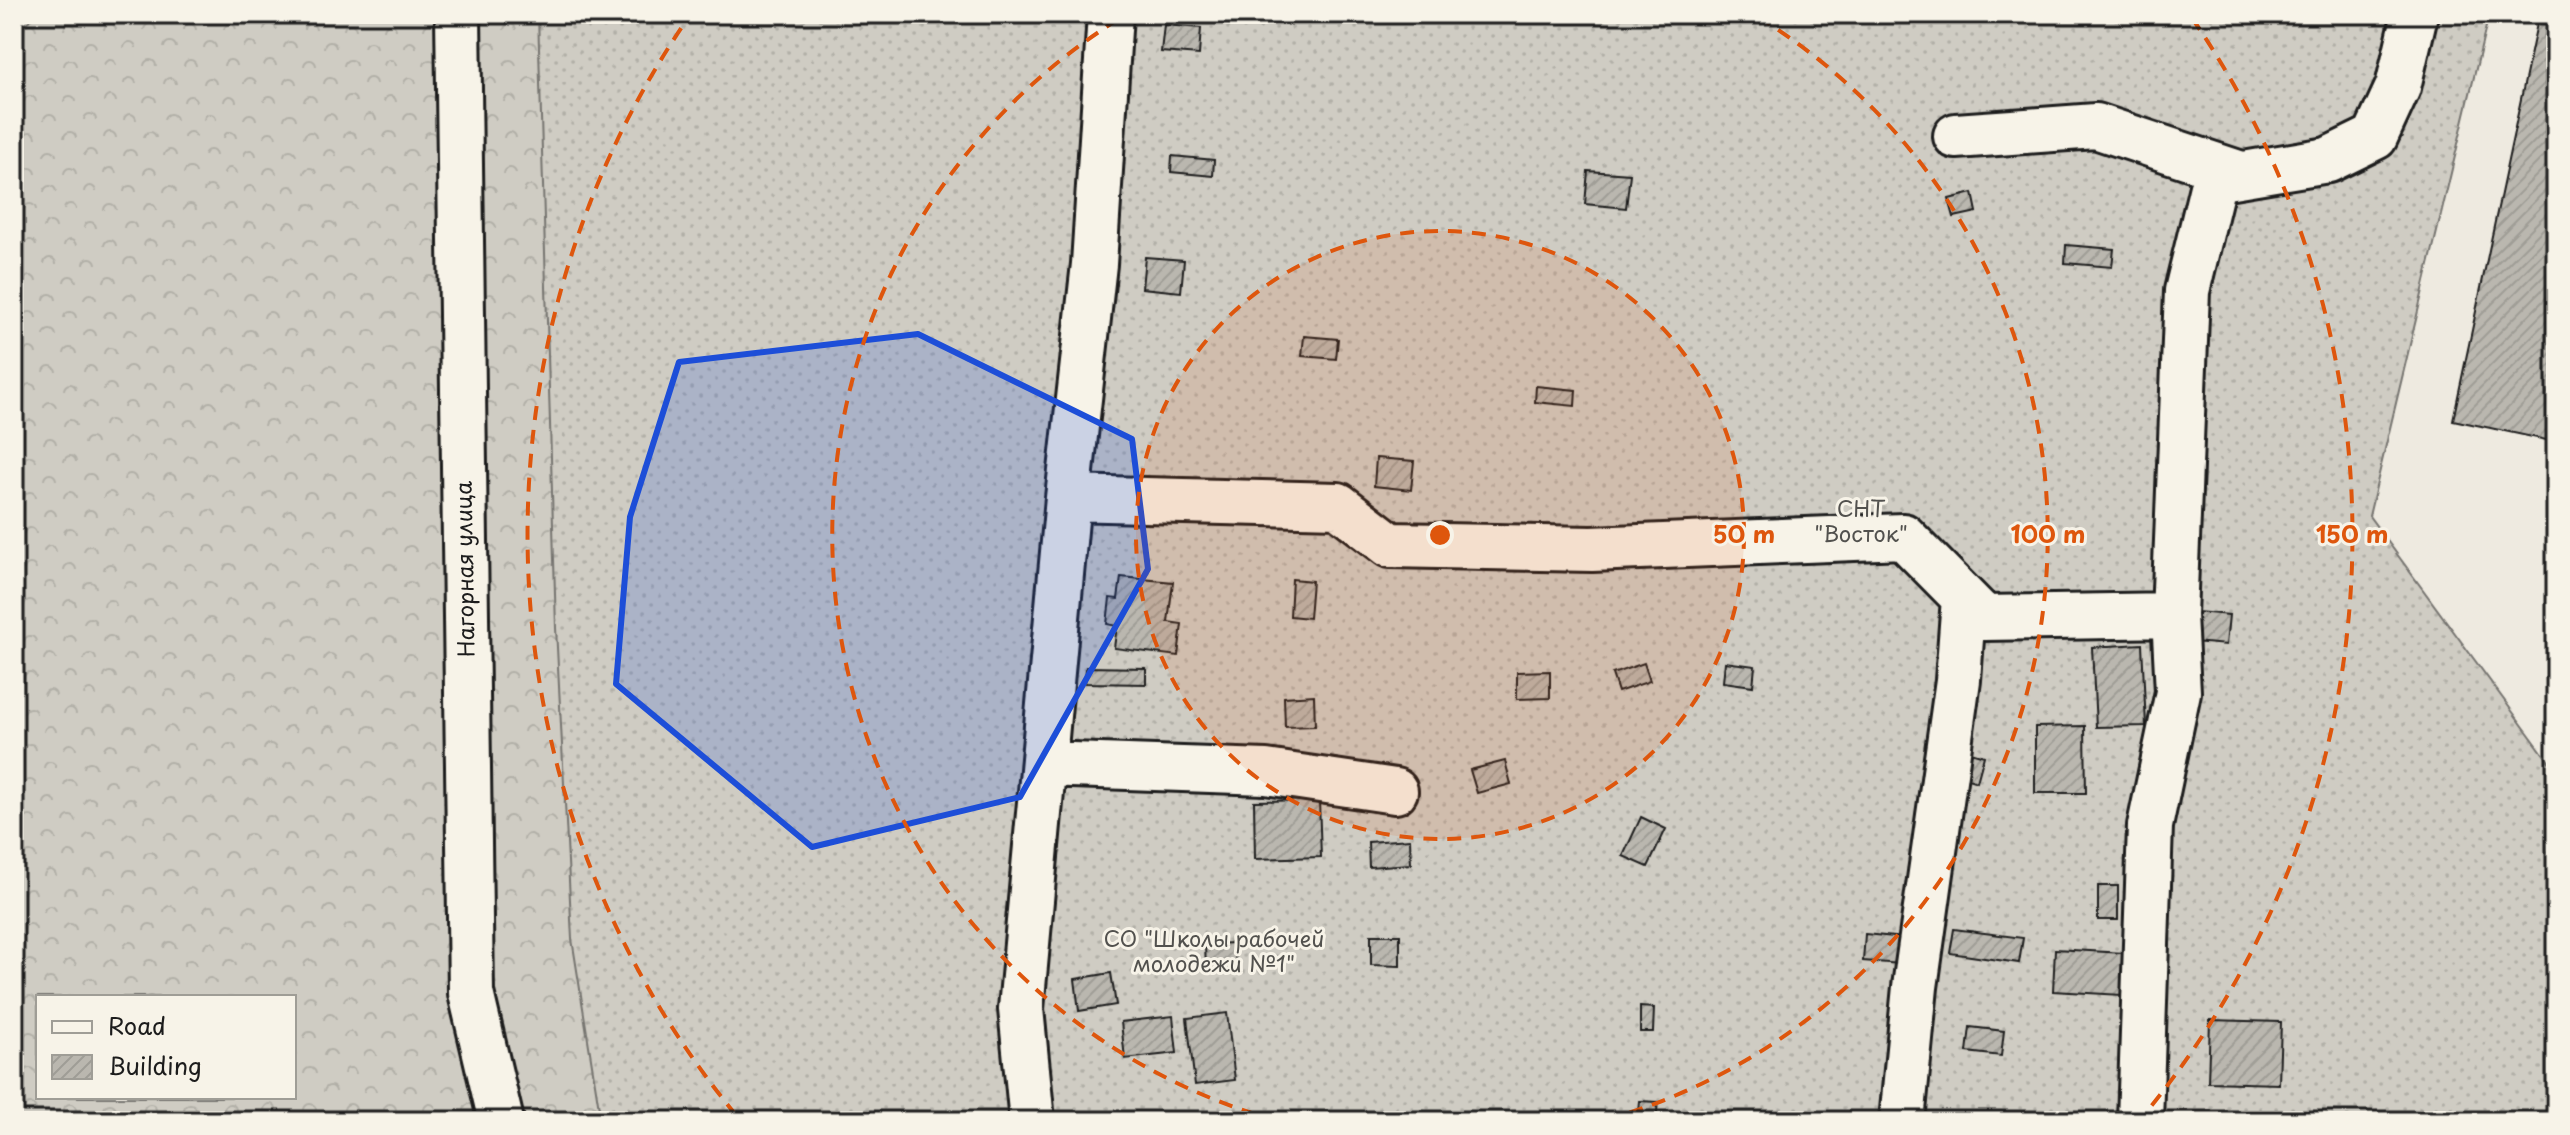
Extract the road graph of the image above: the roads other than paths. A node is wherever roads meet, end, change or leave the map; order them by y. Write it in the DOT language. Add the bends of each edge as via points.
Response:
graph roads {
  1 [pos="458,14"];
  2 [pos="1110,14"];
  3 [pos="2415,14"];
  4 [pos="1956,136"];
  5 [pos="2241,174"];
  6 [pos="1068,498"];
  7 [pos="1964,598"];
  8 [pos="2174,615"];
  9 [pos="1044,764"];
  10 [pos="1395,791"];
  11 [pos="501,1121"];
  12 [pos="1032,1121"];
  13 [pos="1902,1121"];
  14 [pos="2140,1121"];
  1 -- 11 [label="street, Нагорная улица" via="471,993"];
  2 -- 6 [label="street" via="1094,264"];
  3 -- 5 [label="street" via="2398,87 2375,137 2328,160"];
  4 -- 5 [label="street" via="2096,126"];
  5 -- 8 [label="street" via="2214,179 2187,291"];
  6 -- 7 [label="street" via="1338,505 1390,545 1592,549 1903,536"];
  6 -- 9 [label="street"];
  7 -- 8 [label="street" via="1984,618"];
  7 -- 13 [label="street"];
  8 -- 14 [label="street" via="2178,692 2150,826"];
  9 -- 10 [label="street" via="1266,772"];
  9 -- 12 [label="street" via="1021,1009"];
}
